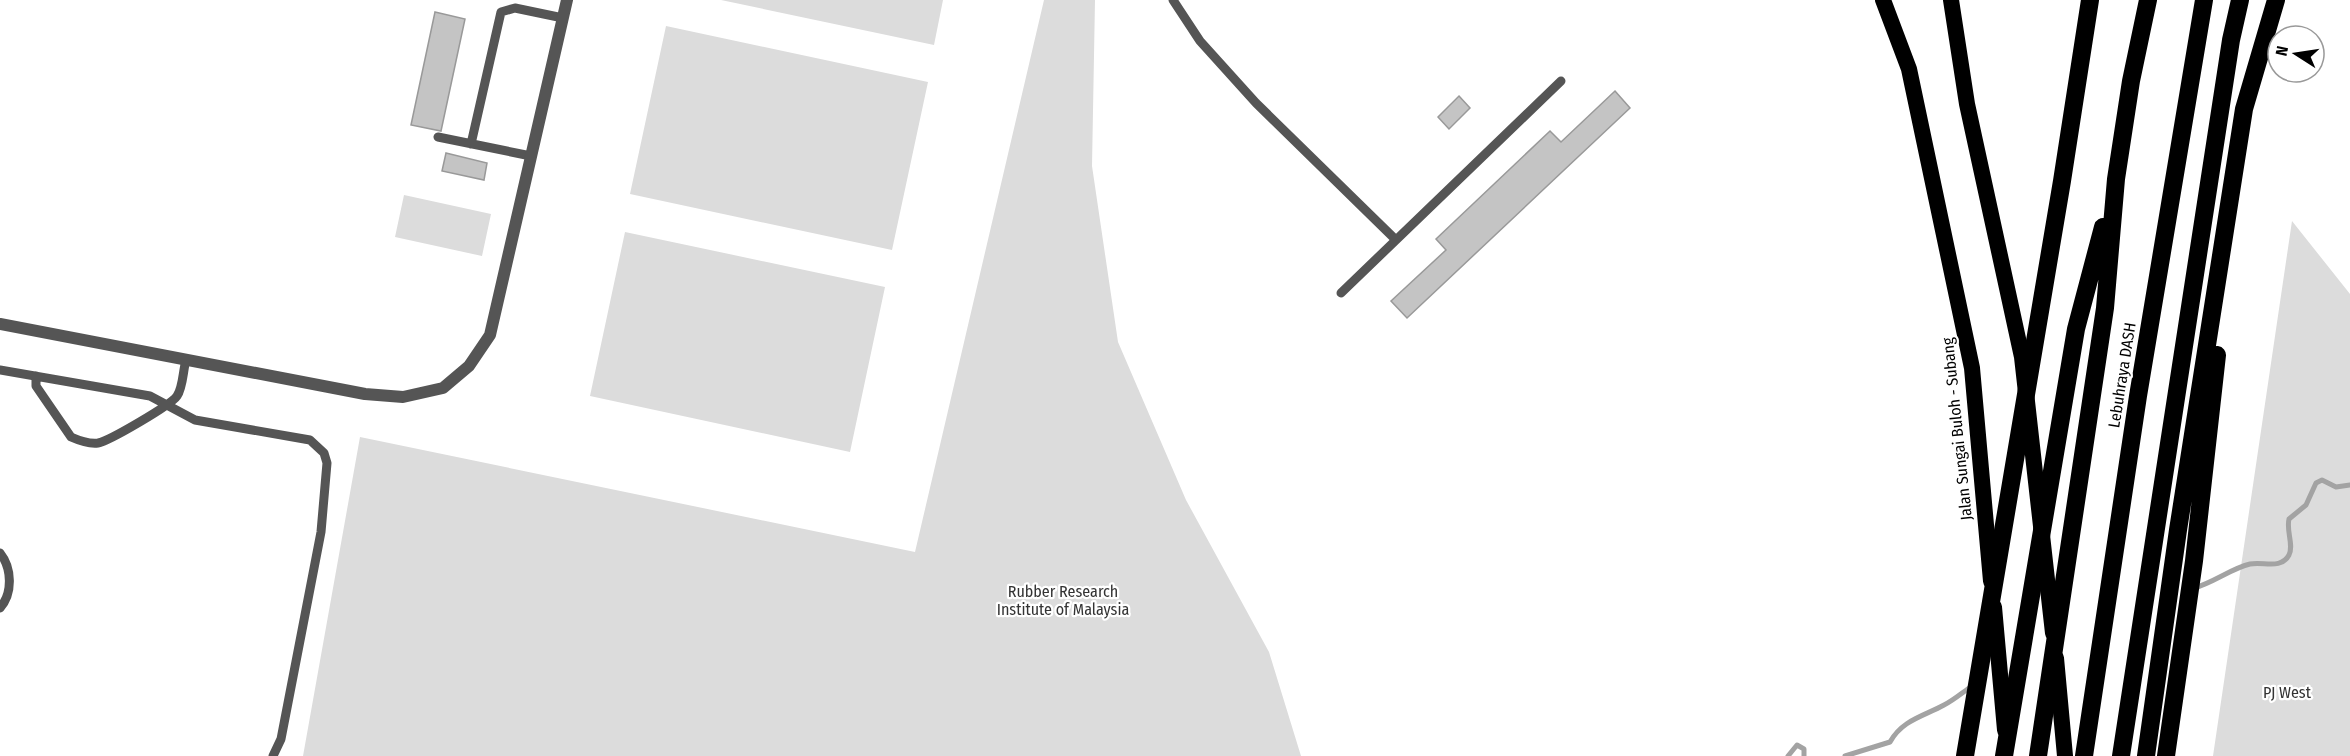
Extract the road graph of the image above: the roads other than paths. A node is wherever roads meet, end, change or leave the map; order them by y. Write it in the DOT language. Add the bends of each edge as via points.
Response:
graph roads {
  1 [pos="567,0"];
  2 [pos="1173,0"];
  3 [pos="1874,0"];
  4 [pos="1883,0"];
  5 [pos="1951,0"];
  6 [pos="2090,0"];
  7 [pos="2148,0"];
  8 [pos="2204,0"];
  9 [pos="2240,0"];
  10 [pos="2276,0"];
  11 [pos="563,18"];
  12 [pos="1909,69"];
  13 [pos="1561,81"];
  14 [pos="438,137"];
  15 [pos="471,144"];
  16 [pos="531,156"];
  17 [pos="2116,179"];
  18 [pos="2229,215"];
  19 [pos="1396,240"];
  20 [pos="1341,293"];
  21 [pos="0,324"];
  22 [pos="186,360"];
  23 [pos="0,370"];
  24 [pos="36,376"];
  25 [pos="168,404"];
  26 [pos="0,553"];
  27 [pos="0,608"];
  28 [pos="273,756"];
  29 [pos="1965,756"];
  30 [pos="2006,756"];
  31 [pos="2038,756"];
  32 [pos="2065,756"];
  33 [pos="2084,756"];
  34 [pos="2121,756"];
  35 [pos="2145,756"];
  36 [pos="2166,756"];
  1 -- 11 [label="street"];
  2 -- 19 [label="lane" via="1200,41 1256,103"];
  3 -- 12 [label="highway"];
  4 -- 12 [label="highway, Jalan Sungai Buloh - Subang"];
  5 -- 32 [label="highway" via="1967,104 2022,357"];
  6 -- 29 [label="highway"];
  7 -- 17 [label="highway"];
  8 -- 33 [label="highway, Lebuhraya DASH" via="2138,396"];
  9 -- 34 [label="highway" via="2227,63"];
  10 -- 18 [label="highway" via="2244,110"];
  11 -- 15 [label="lane" via="515,8 501,12"];
  11 -- 16 [label="street"];
  12 -- 30 [label="highway, Jalan Sungai Buloh - Subang" via="1972,368"];
  13 -- 19 [label="lane"];
  14 -- 15 [label="lane"];
  15 -- 16 [label="lane"];
  16 -- 22 [label="street" via="490,335 469,366 443,388 403,397 365,394"];
  17 -- 30 [label="highway" via="2076,328"];
  17 -- 31 [label="highway" via="2105,308"];
  18 -- 35 [label="highway"];
  18 -- 36 [label="highway" via="2196,550"];
  19 -- 20 [label="lane"];
  21 -- 22 [label="street"];
  22 -- 25 [label="lane" via="178,395"];
  23 -- 24 [label="lane"];
  24 -- 25 [label="lane" via="150,396"];
  24 -- 25 [label="lane" via="36,386 65,430 80,441 99,443 110,439"];
  25 -- 28 [label="lane" via="195,420 310,440 324,453 327,463 321,532 282,739"];
  26 -- 27 [label="lane" via="9,573 9,591"];
}
